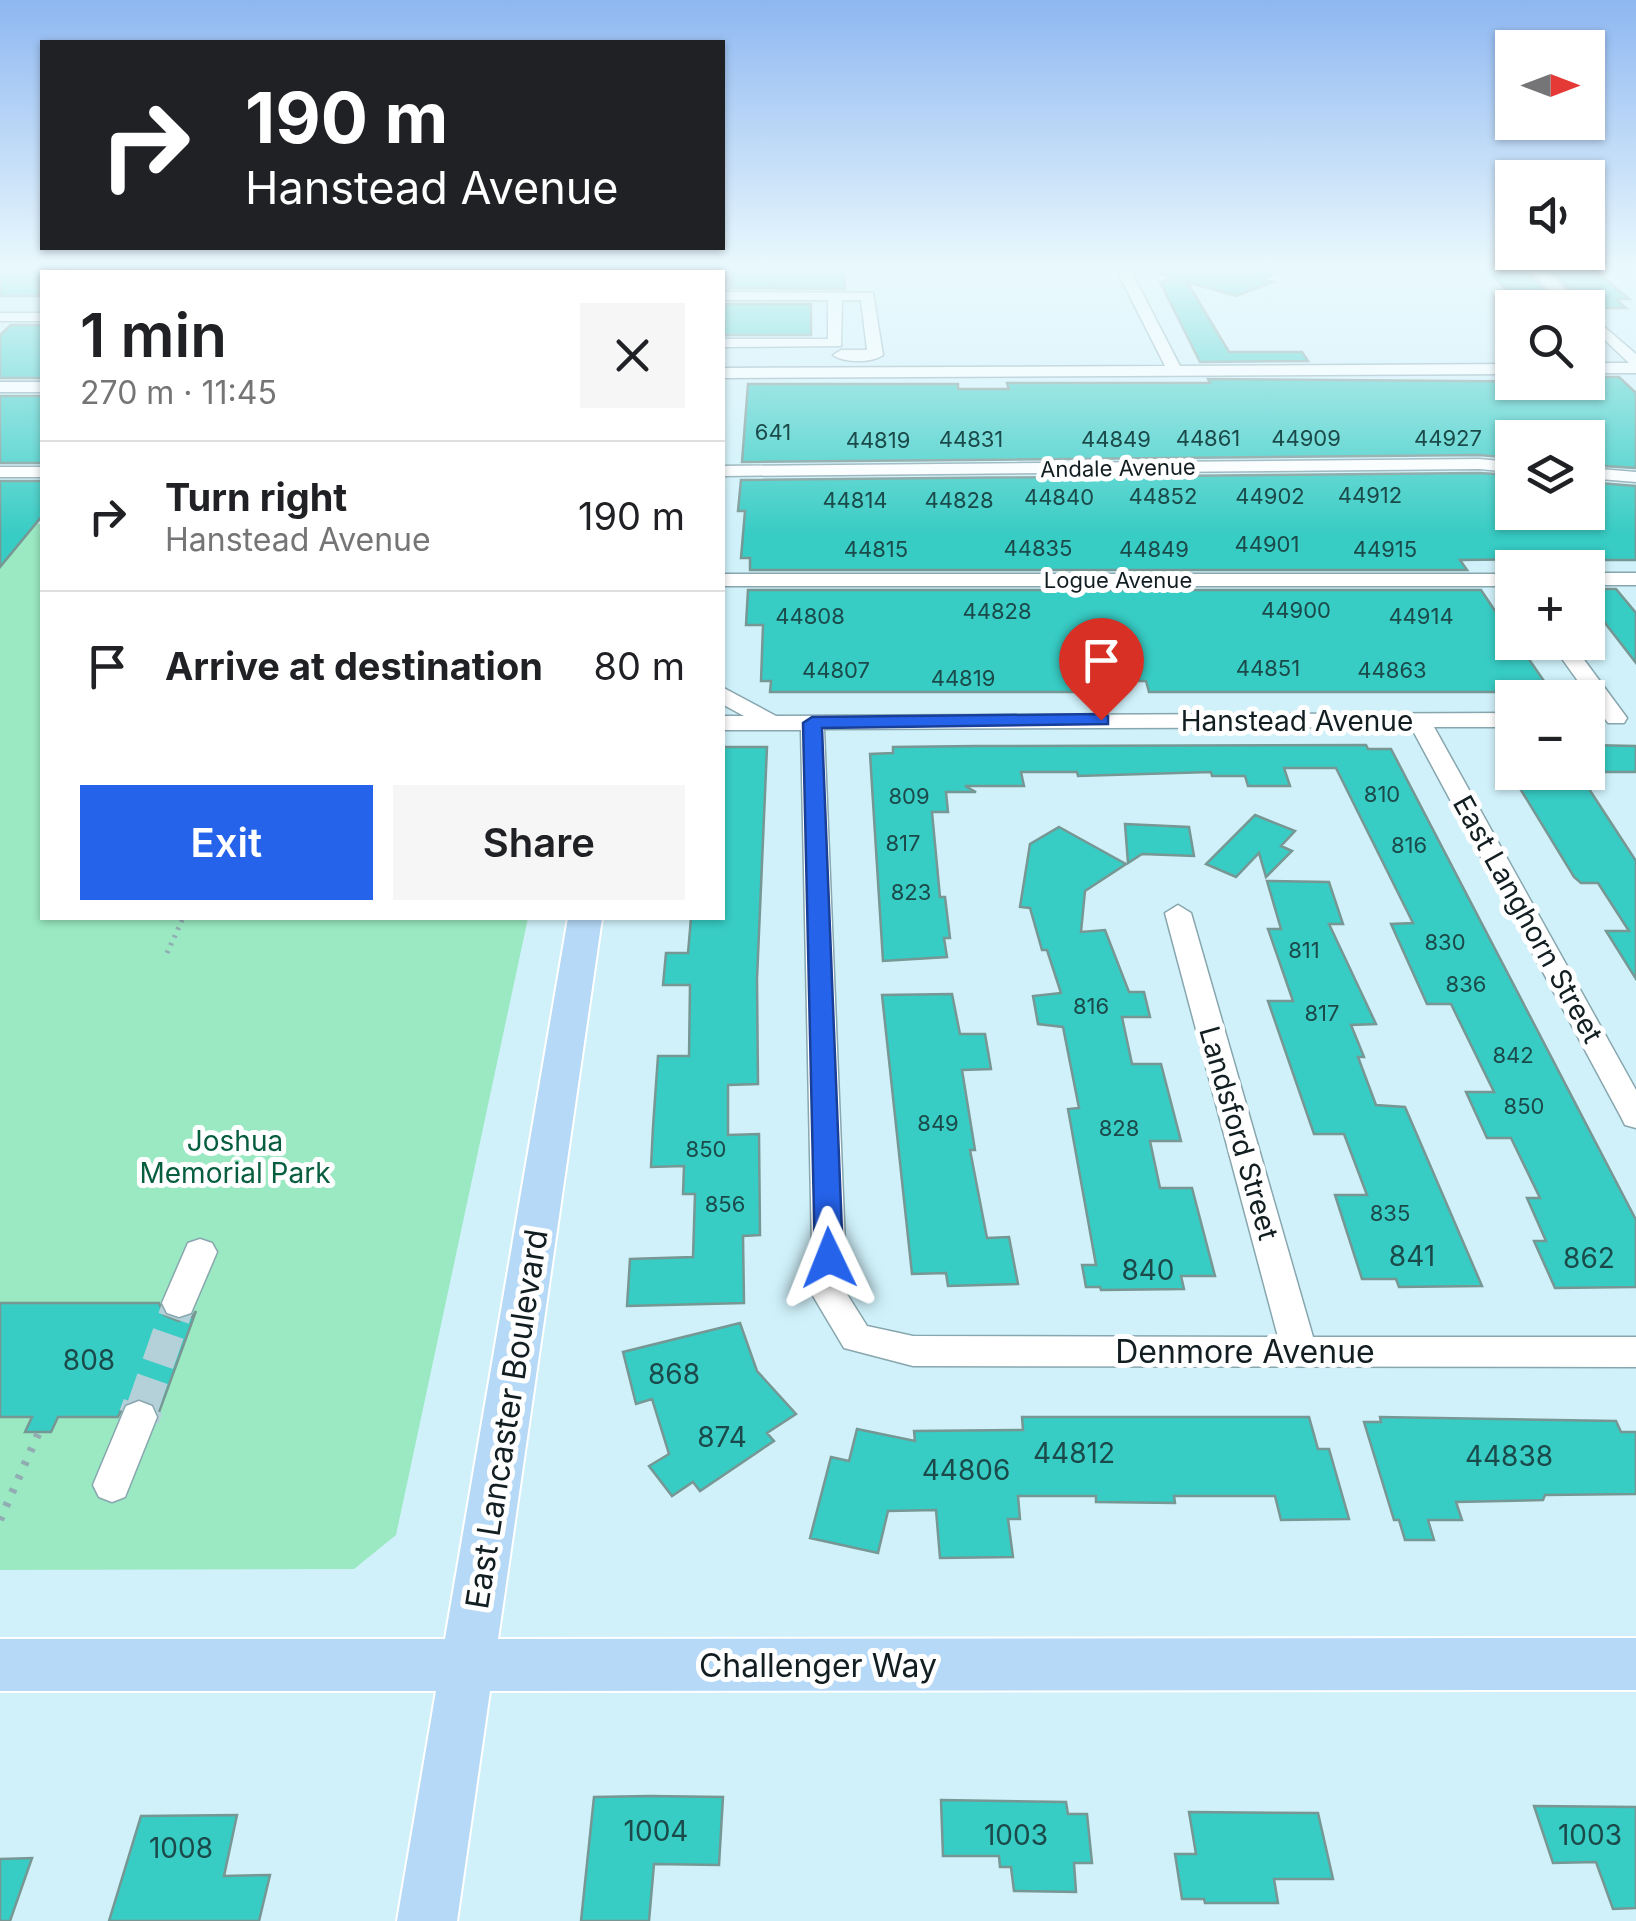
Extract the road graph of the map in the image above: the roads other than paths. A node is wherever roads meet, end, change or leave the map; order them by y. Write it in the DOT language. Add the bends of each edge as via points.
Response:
graph roads {
  1 [pos="1168,357"];
  2 [pos="1636,365"];
  3 [pos="1605,367"];
  4 [pos="1495,369"];
  5 [pos="1175,370"];
  6 [pos="725,373"];
  7 [pos="40,386"];
  8 [pos="0,387"];
  9 [pos="1495,466"];
  10 [pos="0,472"];
  11 [pos="40,472"];
  12 [pos="725,472"];
  13 [pos="1605,475"];
  14 [pos="1636,477"];
  15 [pos="725,580"];
  16 [pos="1495,580"];
  17 [pos="1605,580"];
  18 [pos="1636,580"];
  19 [pos="1575,660"];
  20 [pos="725,696"];
  21 [pos="1626,719"];
  22 [pos="1495,720"];
  23 [pos="1420,721"];
  24 [pos="725,722"];
  25 [pos="771,723"];
  26 [pos="812,723"];
  27 [pos="1178,914"];
  28 [pos="586,920"];
  29 [pos="1636,1118"];
  30 [pos="200,1252"];
  31 [pos="180,1302"];
  32 [pos="1636,1352"];
  33 [pos="1300,1353"];
  34 [pos="139,1416"];
  35 [pos="112,1485"];
  36 [pos="1636,1664"];
  37 [pos="0,1665"];
  38 [pos="468,1666"];
  39 [pos="427,1921"];
  1 -- 5 [label="street"];
  2 -- 3 [label="street"];
  4 -- 5 [label="street"];
  5 -- 6 [label="street"];
  7 -- 8 [label="street"];
  9 -- 12 [label="street, Andale Avenue"];
  10 -- 11 [label="street"];
  13 -- 14 [label="street"];
  15 -- 16 [label="street, Logue Avenue"];
  17 -- 18 [label="street"];
  19 -- 21 [label="street"];
  20 -- 25 [label="street"];
  22 -- 23 [label="street, Hanstead Avenue"];
  23 -- 26 [label="street, Hanstead Avenue"];
  23 -- 29 [label="street, East Langhorn Street"];
  24 -- 25 [label="street, Hanstead Avenue"];
  25 -- 26 [label="street, Hanstead Avenue"];
  26 -- 33 [label="street, Denmore Avenue" via="830,1296 856,1338 913,1352"];
  27 -- 33 [label="street, Landsford Street"];
  28 -- 38 [label="main road, East Lancaster Boulevard"];
  30 -- 31 [label="street"];
  32 -- 33 [label="street, Denmore Avenue"];
  34 -- 35 [label="street"];
  36 -- 38 [label="main road, Challenger Way"];
  37 -- 38 [label="main road, Challenger Way"];
  38 -- 39 [label="main road, East Lancaster Boulevard"];
}
